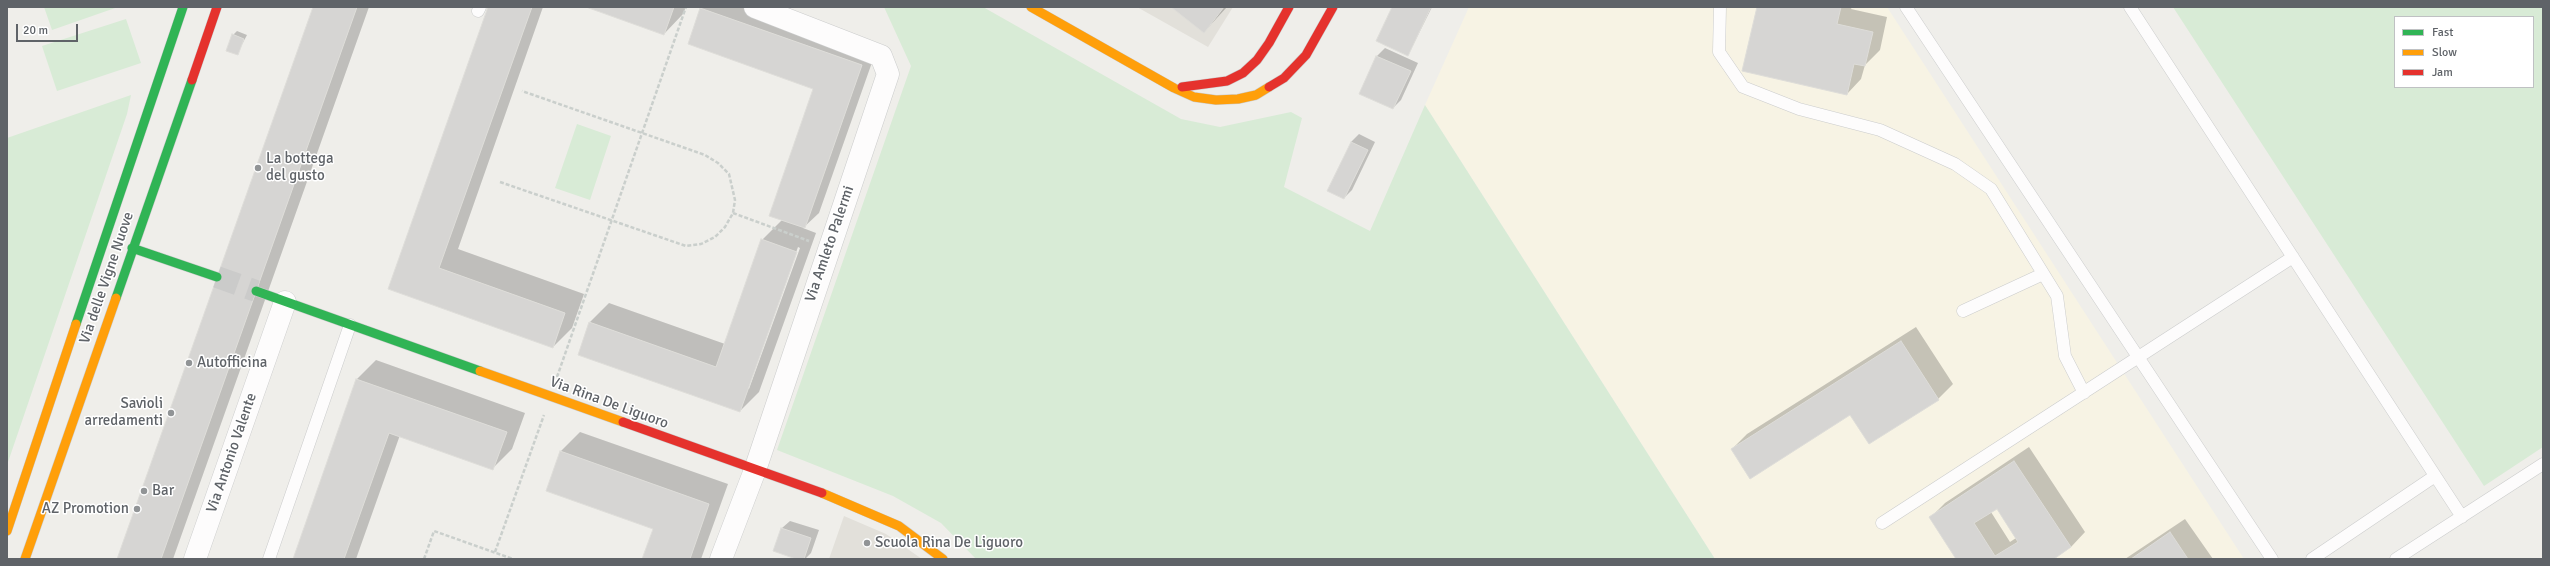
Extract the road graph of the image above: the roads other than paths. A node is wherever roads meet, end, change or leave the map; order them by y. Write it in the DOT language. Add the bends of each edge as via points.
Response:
graph roads {
  1 [pos="183,7"];
  2 [pos="217,7"];
  3 [pos="755,7"];
  4 [pos="1031,7"];
  5 [pos="1289,7"];
  6 [pos="1332,7"];
  7 [pos="1720,7"];
  8 [pos="1906,7"];
  9 [pos="2130,7"];
  10 [pos="1174,88"];
  11 [pos="132,248"];
  12 [pos="2293,257"];
  13 [pos="2043,274"];
  14 [pos="217,277"];
  15 [pos="256,291"];
  16 [pos="285,302"];
  17 [pos="1962,311"];
  18 [pos="350,325"];
  19 [pos="2138,358"];
  20 [pos="2084,393"];
  21 [pos="2543,464"];
  22 [pos="755,470"];
  23 [pos="2435,476"];
  24 [pos="2462,517"];
  25 [pos="1882,523"];
  26 [pos="7,531"];
  27 [pos="25,559"];
  28 [pos="195,559"];
  29 [pos="269,559"];
  30 [pos="721,559"];
  31 [pos="943,559"];
  32 [pos="2272,559"];
  33 [pos="2312,559"];
  34 [pos="2396,559"];
  1 -- 26 [label="main road, Via delle Vigne Nuove"];
  2 -- 11 [label="main road, Via delle Vigne Nuove"];
  3 -- 22 [label="street, Via Amleto Palermi" via="881,56 888,74"];
  4 -- 10 [label="main road"];
  5 -- 10 [label="main road" via="1269,43 1243,74 1227,81"];
  6 -- 10 [label="main road" via="1306,55 1273,87 1250,96 1216,100 1194,97"];
  7 -- 13 [label="lane" via="1719,52 1743,87 1799,109 1880,130 1955,164 1991,189"];
  8 -- 19 [label="lane"];
  9 -- 12 [label="lane"];
  11 -- 14 [label="main road"];
  11 -- 27 [label="main road, Via delle Vigne Nuove"];
  12 -- 19 [label="lane"];
  12 -- 23 [label="lane"];
  13 -- 17 [label="lane"];
  13 -- 20 [label="lane" via="2057,296 2065,356"];
  15 -- 16 [label="main road, Via Rina De Liguoro"];
  16 -- 18 [label="main road, Via Rina De Liguoro"];
  16 -- 28 [label="street, Via Antonio Valente"];
  18 -- 22 [label="main road, Via Rina De Liguoro"];
  18 -- 29 [label="lane"];
  19 -- 20 [label="lane"];
  19 -- 32 [label="lane"];
  20 -- 25 [label="lane"];
  21 -- 24 [label="lane"];
  22 -- 30 [label="street, Via Amleto Palermi"];
  22 -- 31 [label="main road, Via Rina De Liguoro" via="874,514 921,540"];
  23 -- 24 [label="lane"];
  23 -- 33 [label="lane"];
  24 -- 34 [label="lane"];
}
